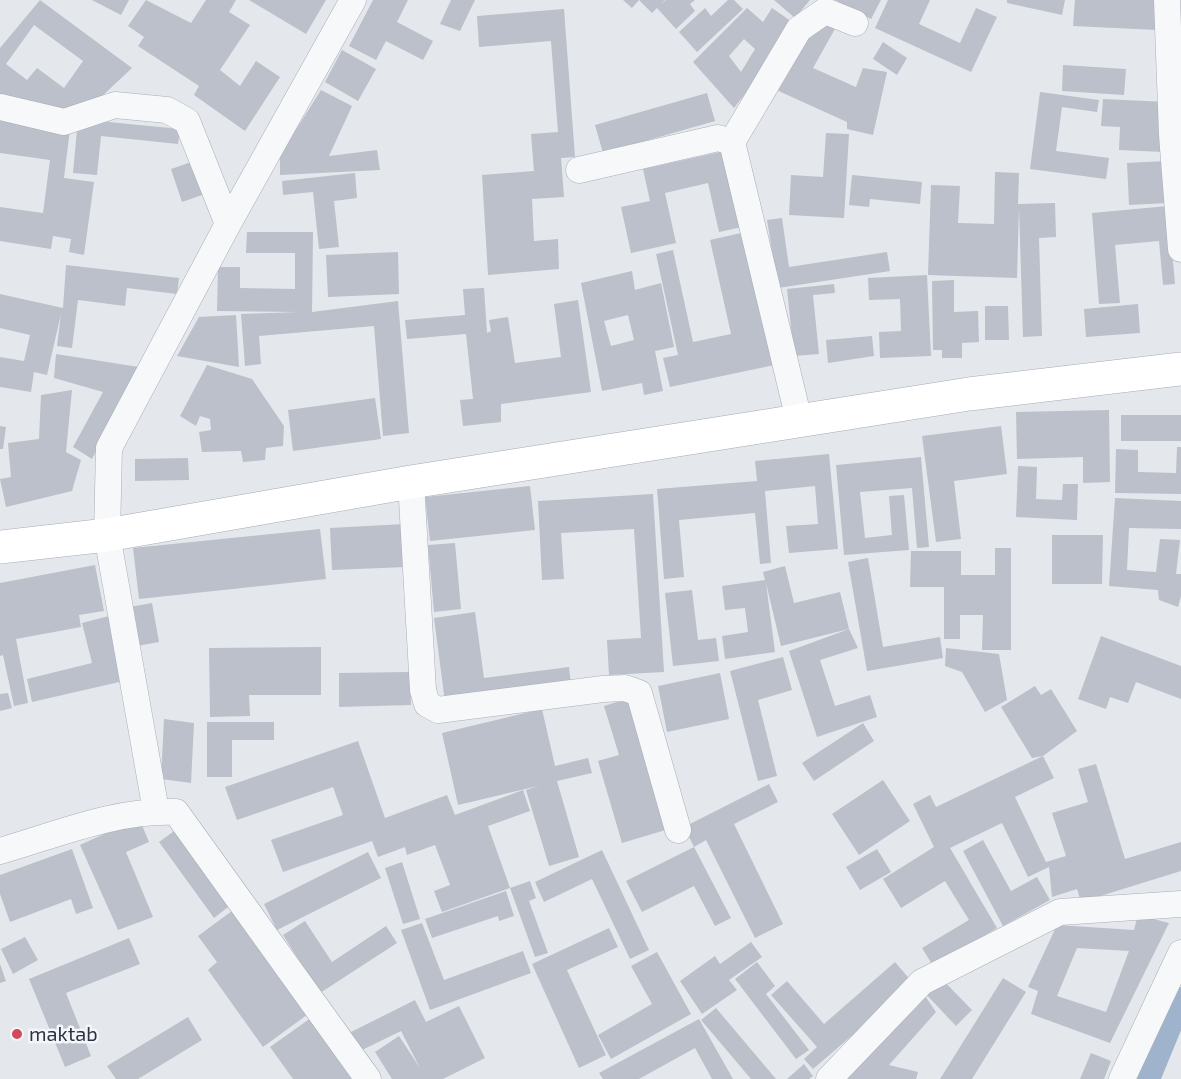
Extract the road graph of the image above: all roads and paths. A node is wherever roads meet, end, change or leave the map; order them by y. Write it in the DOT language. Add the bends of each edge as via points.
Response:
graph roads {
  1 [pos="353,0"];
  2 [pos="1167,0"];
  3 [pos="855,23"];
  4 [pos="0,107"];
  5 [pos="732,142"];
  6 [pos="579,170"];
  7 [pos="228,224"];
  8 [pos="1181,249"];
  9 [pos="1181,369"];
  10 [pos="799,420"];
  11 [pos="411,482"];
  12 [pos="107,535"];
  13 [pos="0,548"];
  14 [pos="156,811"];
  15 [pos="678,830"];
  16 [pos="0,851"];
  17 [pos="1181,904"];
  18 [pos="1181,953"];
  19 [pos="368,1079"];
  20 [pos="828,1079"];
  21 [pos="1122,1079"];
  1 -- 7 [label="street"];
  2 -- 8 [label="street"];
  3 -- 5 [label="street" via="825,11 799,29"];
  4 -- 7 [label="street" via="64,122 115,105 167,110 187,121"];
  5 -- 6 [label="street" via="718,138"];
  5 -- 10 [label="street"];
  7 -- 12 [label="street" via="109,448"];
  9 -- 10 [label="main road" via="969,393"];
  10 -- 11 [label="main road"];
  11 -- 12 [label="main road"];
  11 -- 15 [label="street" via="427,704 438,710 603,688 625,688 639,693"];
  12 -- 13 [label="main road"];
  12 -- 14 [label="street"];
  14 -- 16 [label="street" via="122,816"];
  14 -- 19 [label="street" via="176,812"];
  17 -- 20 [label="street" via="1060,912 922,982"];
  18 -- 21 [label="street"];
}
